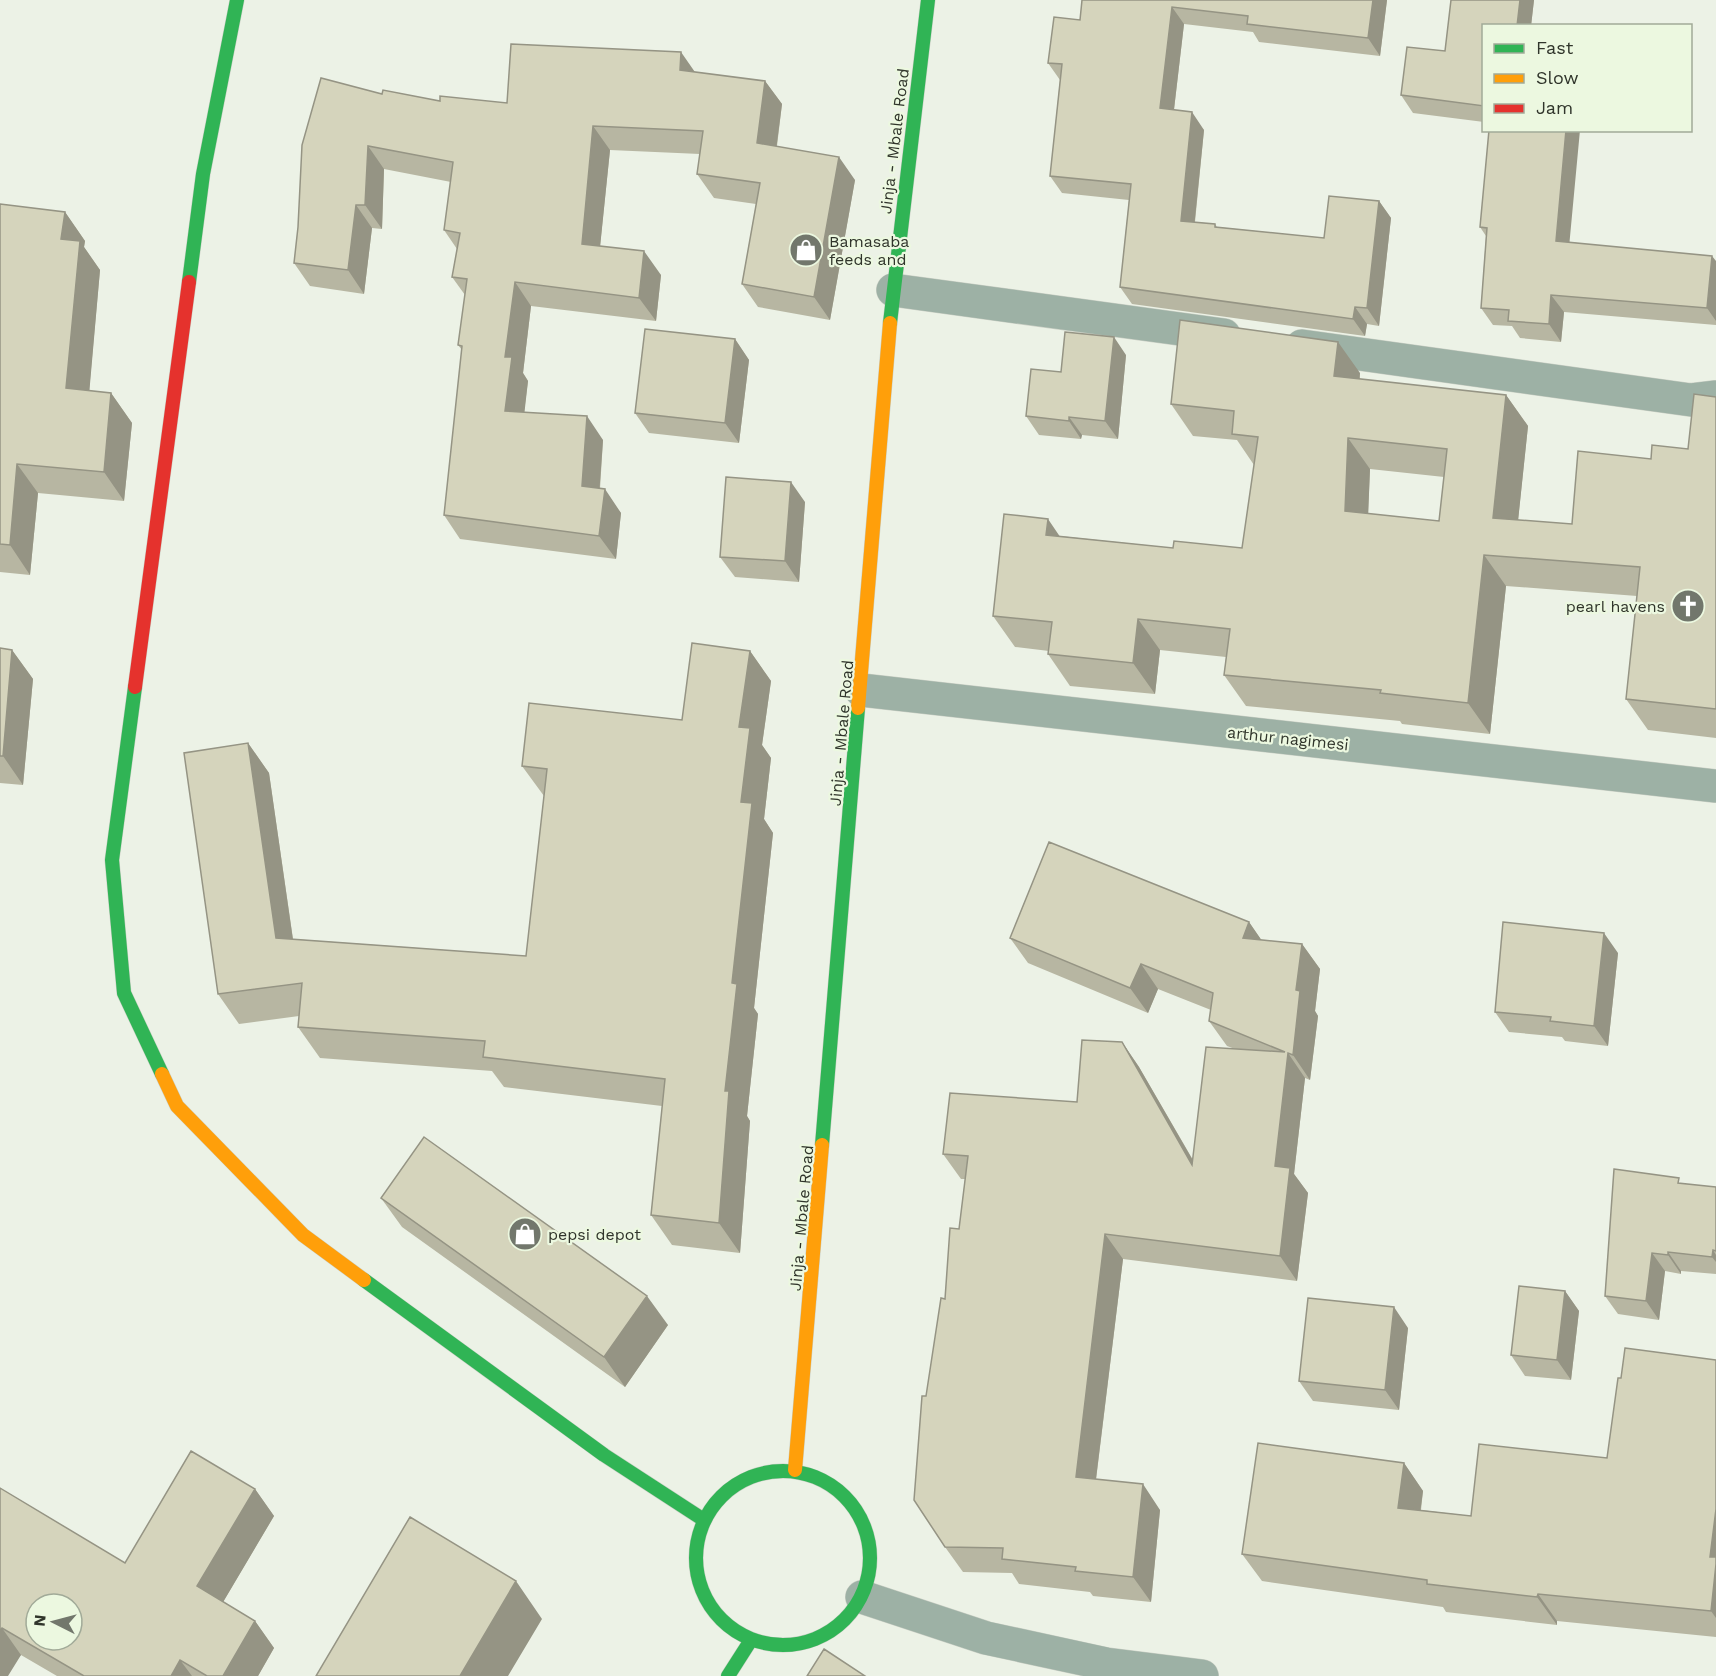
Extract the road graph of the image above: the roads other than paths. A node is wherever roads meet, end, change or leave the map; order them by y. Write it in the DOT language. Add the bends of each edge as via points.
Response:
graph roads {
  1 [pos="237,0"];
  2 [pos="928,0"];
  3 [pos="893,290"];
  4 [pos="1716,397"];
  5 [pos="861,690"];
  6 [pos="1716,786"];
  7 [pos="795,1470"];
  8 [pos="704,1520"];
  9 [pos="862,1597"];
  10 [pos="752,1640"];
  11 [pos="728,1676"];
  12 [pos="1202,1676"];
  1 -- 8 [label="main road" via="203,174 112,860 124,993 177,1106 303,1235 604,1455"];
  2 -- 3 [label="main road, Jinja - Mbale Road"];
  3 -- 4 [label="street" via="1691,400"];
  3 -- 5 [label="main road, Jinja - Mbale Road"];
  5 -- 6 [label="street, arthur nagimesi"];
  5 -- 7 [label="main road, Jinja - Mbale Road"];
  7 -- 8 [label="main road" via="768,1471 741,1480 720,1497"];
  7 -- 9 [label="main road" via="821,1479 843,1495 860,1516 869,1543 870,1570"];
  8 -- 10 [label="main road" via="696,1546 696,1574 705,1600 722,1622"];
  9 -- 10 [label="main road" via="847,1620 824,1636 798,1646 771,1646"];
  9 -- 12 [label="street" via="986,1638 1106,1664"];
  10 -- 11 [label="main road"];
}
